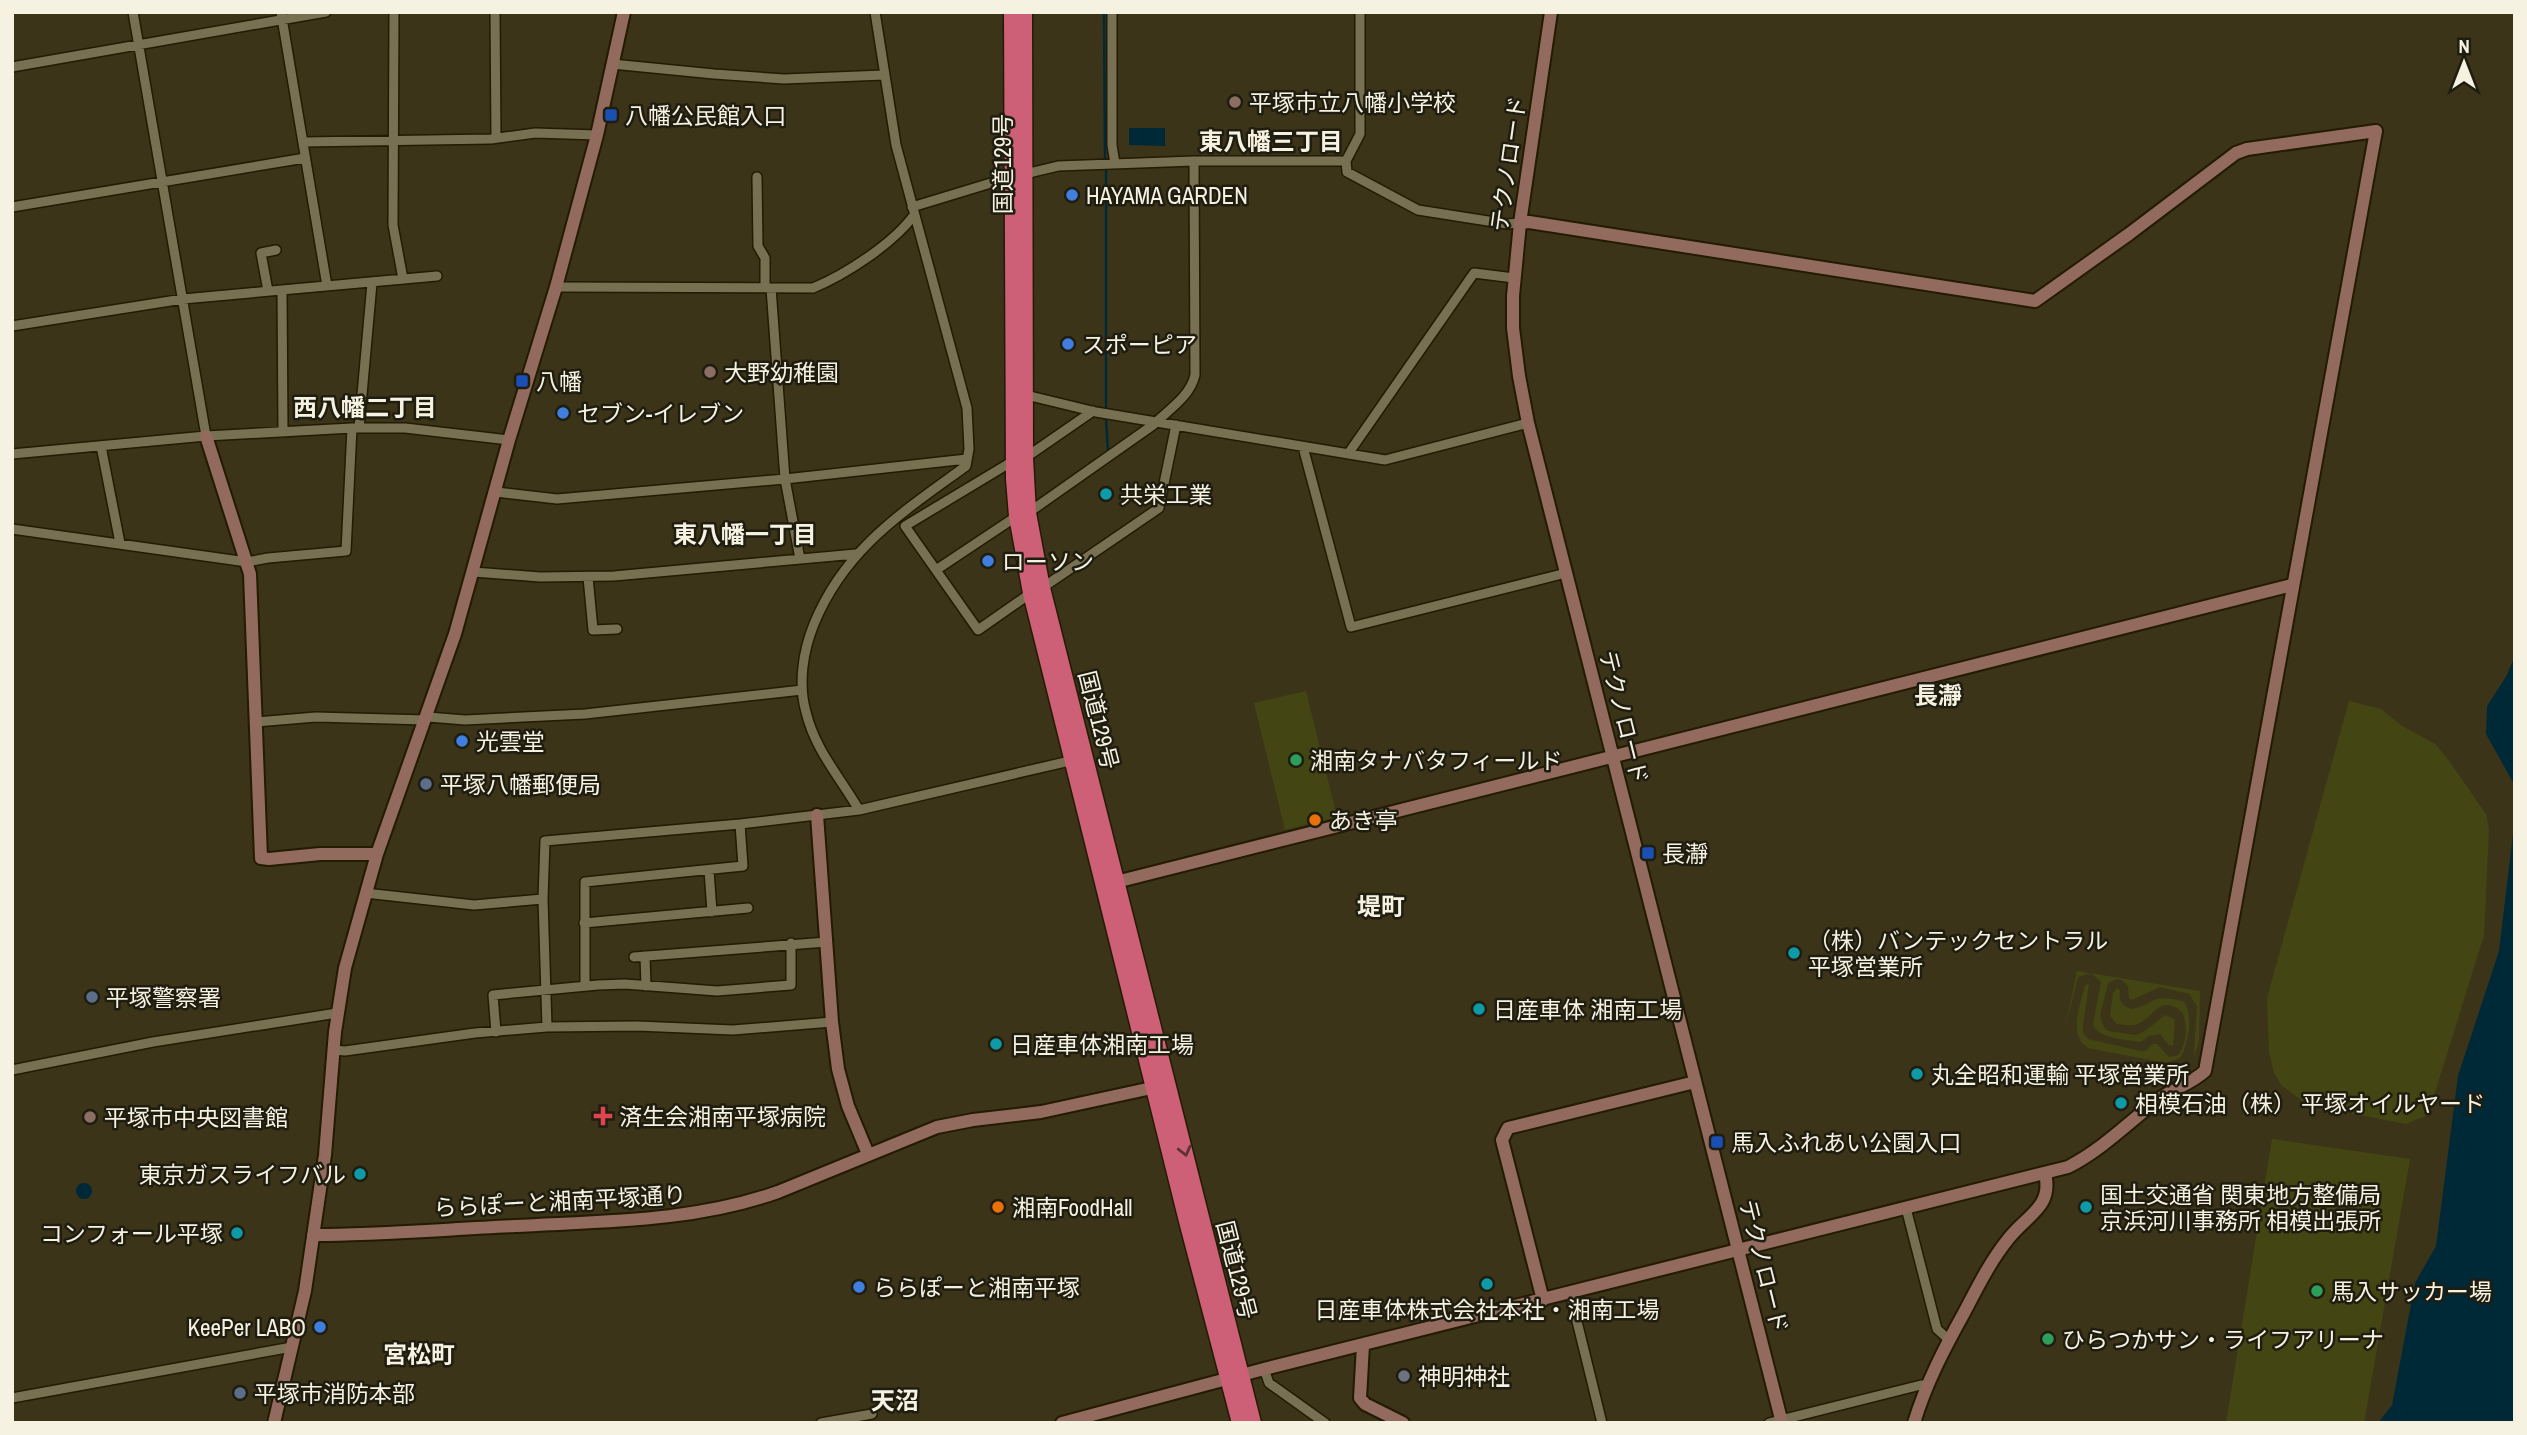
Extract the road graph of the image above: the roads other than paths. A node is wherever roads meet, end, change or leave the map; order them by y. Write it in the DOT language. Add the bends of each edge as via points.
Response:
graph roads {
  1 [pos="133,12"];
  2 [pos="326,12"];
  3 [pos="394,12"];
  4 [pos="495,12"];
  5 [pos="624,12"];
  6 [pos="875,12"];
  7 [pos="1012,12"];
  8 [pos="1024,12"];
  9 [pos="1112,12"];
  10 [pos="1360,12"];
  11 [pos="1551,12"];
  12 [pos="281,16"];
  13 [pos="139,46"];
  14 [pos="612,64"];
  15 [pos="12,67"];
  16 [pos="884,75"];
  17 [pos="597,135"];
  18 [pos="496,138"];
  19 [pos="303,142"];
  20 [pos="393,142"];
  21 [pos="306,158"];
  22 [pos="1194,161"];
  23 [pos="1346,161"];
  24 [pos="1115,164"];
  25 [pos="1019,175"];
  26 [pos="757,177"];
  27 [pos="163,183"];
  28 [pos="12,208"];
  29 [pos="913,211"];
  30 [pos="1520,223"];
  31 [pos="276,250"];
  32 [pos="437,276"];
  33 [pos="1514,278"];
  34 [pos="403,279"];
  35 [pos="372,283"];
  36 [pos="327,286"];
  37 [pos="556,286"];
  38 [pos="768,288"];
  39 [pos="282,290"];
  40 [pos="268,291"];
  41 [pos="183,299"];
  42 [pos="12,326"];
  43 [pos="1026,395"];
  44 [pos="1093,411"];
  45 [pos="1157,422"];
  46 [pos="1528,423"];
  47 [pos="1176,425"];
  48 [pos="356,428"];
  49 [pos="283,431"];
  50 [pos="206,436"];
  51 [pos="509,440"];
  52 [pos="101,446"];
  53 [pos="1303,447"];
  54 [pos="12,454"];
  55 [pos="1349,454"];
  56 [pos="967,459"];
  57 [pos="1019,459"];
  58 [pos="785,479"];
  59 [pos="496,492"];
  60 [pos="1023,515"];
  61 [pos="12,529"];
  62 [pos="120,543"];
  63 [pos="856,554"];
  64 [pos="800,559"];
  65 [pos="247,562"];
  66 [pos="936,570"];
  67 [pos="473,572"];
  68 [pos="1566,573"];
  69 [pos="588,577"];
  70 [pos="2292,585"];
  71 [pos="1037,591"];
  72 [pos="617,629"];
  73 [pos="802,690"];
  74 [pos="427,719"];
  75 [pos="256,722"];
  76 [pos="1612,756"];
  77 [pos="1073,760"];
  78 [pos="859,810"];
  79 [pos="817,815"];
  80 [pos="740,824"];
  81 [pos="377,855"];
  82 [pos="709,870"];
  83 [pos="1111,884"];
  84 [pos="365,893"];
  85 [pos="543,900"];
  86 [pos="748,908"];
  87 [pos="712,912"];
  88 [pos="584,923"];
  89 [pos="827,942"];
  90 [pos="791,943"];
  91 [pos="645,956"];
  92 [pos="634,957"];
  93 [pos="585,986"];
  94 [pos="646,986"];
  95 [pos="545,989"];
  96 [pos="337,1013"];
  97 [pos="832,1022"];
  98 [pos="547,1027"];
  99 [pos="496,1031"];
  100 [pos="333,1050"];
  101 [pos="12,1070"];
  102 [pos="1695,1082"];
  103 [pos="1161,1086"];
  104 [pos="868,1154"];
  105 [pos="2045,1173"];
  106 [pos="1906,1208"];
  107 [pos="313,1234"];
  108 [pos="1738,1251"];
  109 [pos="1570,1293"];
  110 [pos="1543,1300"];
  111 [pos="1948,1339"];
  112 [pos="1363,1345"];
  113 [pos="292,1347"];
  114 [pos="1264,1369"];
  115 [pos="1235,1377"];
  116 [pos="1927,1385"];
  117 [pos="12,1398"];
  118 [pos="872,1414"];
  119 [pos="1088,1420"];
  120 [pos="1777,1422"];
  121 [pos="274,1423"];
  122 [pos="821,1423"];
  123 [pos="1062,1423"];
  124 [pos="1240,1423"];
  125 [pos="1252,1423"];
  126 [pos="1325,1423"];
  127 [pos="1403,1423"];
  128 [pos="1602,1423"];
  129 [pos="1914,1423"];
  1 -- 13 [label="street"];
  2 -- 12 [label="street"];
  3 -- 20 [label="street"];
  4 -- 18 [label="street"];
  5 -- 14 [label="street"];
  6 -- 16 [label="street"];
  7 -- 25 [label="highway, 国道129号"];
  8 -- 25 [label="highway, 国道129号"];
  9 -- 24 [label="street"];
  10 -- 23 [label="street" via="1360,134"];
  11 -- 30 [label="street, テクノロード"];
  12 -- 13 [label="street"];
  12 -- 19 [label="street"];
  13 -- 15 [label="street"];
  13 -- 27 [label="street"];
  14 -- 16 [label="street" via="784,79"];
  14 -- 17 [label="street"];
  16 -- 29 [label="street"];
  17 -- 18 [label="street" via="535,133"];
  17 -- 37 [label="street"];
  18 -- 20 [label="street"];
  19 -- 20 [label="street"];
  19 -- 21 [label="street"];
  20 -- 34 [label="street" via="393,225"];
  21 -- 27 [label="street"];
  21 -- 36 [label="street"];
  22 -- 23 [label="street"];
  22 -- 24 [label="street"];
  22 -- 45 [label="street" via="1195,375 1186,395"];
  23 -- 30 [label="street" via="1347,172 1418,210"];
  24 -- 25 [label="street" via="1058,166"];
  25 -- 29 [label="street"];
  25 -- 43 [label="highway, 国道129号"];
  25 -- 57 [label="highway, 国道129号"];
  26 -- 38 [label="street" via="758,246 765,258"];
  27 -- 28 [label="street"];
  27 -- 41 [label="street"];
  29 -- 38 [label="street" via="903,231 825,283 813,288"];
  29 -- 56 [label="street" via="967,408"];
  30 -- 33 [label="street, テクノロード"];
  30 -- 70 [label="street" via="2035,301 2236,153 2376,131"];
  31 -- 40 [label="street" via="261,253"];
  32 -- 34 [label="street"];
  33 -- 46 [label="street, テクノロード" via="1513,328"];
  33 -- 55 [label="street" via="1474,273"];
  34 -- 35 [label="street"];
  35 -- 36 [label="street"];
  35 -- 48 [label="street"];
  36 -- 39 [label="street"];
  37 -- 38 [label="street"];
  37 -- 51 [label="street"];
  38 -- 58 [label="street"];
  39 -- 40 [label="street"];
  39 -- 49 [label="street"];
  40 -- 41 [label="street"];
  41 -- 42 [label="street"];
  41 -- 50 [label="street"];
  43 -- 44 [label="street"];
  43 -- 57 [label="highway, 国道129号"];
  44 -- 45 [label="street"];
  44 -- 57 [label="street"];
  45 -- 47 [label="street"];
  45 -- 60 [label="street"];
  46 -- 55 [label="street" via="1385,460"];
  46 -- 68 [label="street, テクノロード"];
  47 -- 53 [label="street"];
  47 -- 71 [label="street" via="1159,508"];
  48 -- 49 [label="street"];
  48 -- 51 [label="street" via="405,428"];
  48 -- 65 [label="street" via="346,551"];
  49 -- 50 [label="street"];
  50 -- 52 [label="street"];
  50 -- 65 [label="street"];
  51 -- 59 [label="street"];
  52 -- 54 [label="street"];
  52 -- 62 [label="street"];
  53 -- 55 [label="street"];
  53 -- 68 [label="street" via="1351,627"];
  56 -- 58 [label="street"];
  56 -- 63 [label="street" via="966,466 879,530"];
  57 -- 60 [label="highway, 国道129号"];
  57 -- 66 [label="street" via="905,526"];
  58 -- 59 [label="street" via="556,499"];
  58 -- 64 [label="street"];
  59 -- 67 [label="street"];
  60 -- 66 [label="street"];
  60 -- 71 [label="highway, 国道129号"];
  61 -- 62 [label="street"];
  62 -- 65 [label="street"];
  63 -- 64 [label="street"];
  63 -- 73 [label="street" via="823,602 805,646"];
  64 -- 69 [label="street"];
  65 -- 75 [label="street"];
  66 -- 71 [label="street" via="978,630"];
  67 -- 69 [label="street"];
  67 -- 74 [label="street"];
  68 -- 76 [label="street, テクノロード"];
  69 -- 72 [label="street" via="593,630"];
  70 -- 76 [label="street"];
  70 -- 105 [label="street" via="2205,1070 2157,1100 2093,1154"];
  71 -- 77 [label="highway, 国道129号"];
  71 -- 83 [label="highway, 国道129号"];
  73 -- 74 [label="street" via="585,714"];
  73 -- 78 [label="street" via="824,759"];
  74 -- 75 [label="street" via="316,717"];
  74 -- 81 [label="street"];
  75 -- 81 [label="street" via="261,858"];
  76 -- 83 [label="street"];
  76 -- 102 [label="street, テクノロード"];
  77 -- 78 [label="street"];
  77 -- 83 [label="highway, 国道129号"];
  78 -- 79 [label="street"];
  79 -- 80 [label="street"];
  79 -- 89 [label="street"];
  80 -- 82 [label="street" via="743,866"];
  80 -- 85 [label="street" via="545,841"];
  81 -- 84 [label="street"];
  82 -- 87 [label="street"];
  82 -- 88 [label="street" via="585,882"];
  83 -- 103 [label="highway, 国道129号"];
  84 -- 85 [label="street" via="474,905"];
  84 -- 96 [label="street"];
  85 -- 95 [label="street"];
  86 -- 87 [label="street"];
  87 -- 88 [label="street"];
  88 -- 93 [label="street"];
  89 -- 90 [label="street"];
  89 -- 97 [label="street"];
  90 -- 91 [label="street"];
  90 -- 94 [label="street" via="791,985 717,991"];
  91 -- 92 [label="street"];
  91 -- 94 [label="street"];
  93 -- 94 [label="street"];
  93 -- 95 [label="street"];
  95 -- 98 [label="street"];
  95 -- 99 [label="street" via="493,995"];
  96 -- 100 [label="street"];
  96 -- 101 [label="street"];
  97 -- 98 [label="street" via="733,1030"];
  97 -- 104 [label="street" via="841,1081"];
  98 -- 99 [label="street"];
  99 -- 100 [label="street"];
  100 -- 107 [label="street"];
  102 -- 108 [label="street, テクノロード"];
  102 -- 110 [label="street" via="1508,1128 1504,1133 1502,1140"];
  103 -- 104 [label="street, ららぽーと湘南平塚通り" via="1041,1112 953,1124"];
  103 -- 115 [label="highway, 国道129号" via="1187,1221"];
  104 -- 107 [label="street, ららぽーと湘南平塚通り" via="754,1201 696,1214"];
  105 -- 106 [label="street"];
  105 -- 111 [label="street" via="2048,1194 2043,1203 1995,1256"];
  106 -- 108 [label="street"];
  106 -- 111 [label="street" via="1937,1329"];
  107 -- 113 [label="street"];
  108 -- 109 [label="street"];
  108 -- 120 [label="street, テクノロード"];
  109 -- 110 [label="street"];
  109 -- 128 [label="street"];
  110 -- 112 [label="street"];
  111 -- 116 [label="street"];
  112 -- 114 [label="street"];
  112 -- 127 [label="street" via="1360,1398 1365,1405"];
  113 -- 117 [label="street"];
  113 -- 121 [label="street"];
  114 -- 115 [label="street"];
  114 -- 126 [label="street" via="1269,1383"];
  115 -- 119 [label="street"];
  115 -- 124 [label="highway, 国道129号"];
  115 -- 125 [label="highway, 国道129号"];
  116 -- 120 [label="street"];
  116 -- 129 [label="street"];
  118 -- 122 [label="street"];
  119 -- 123 [label="street"];
}
